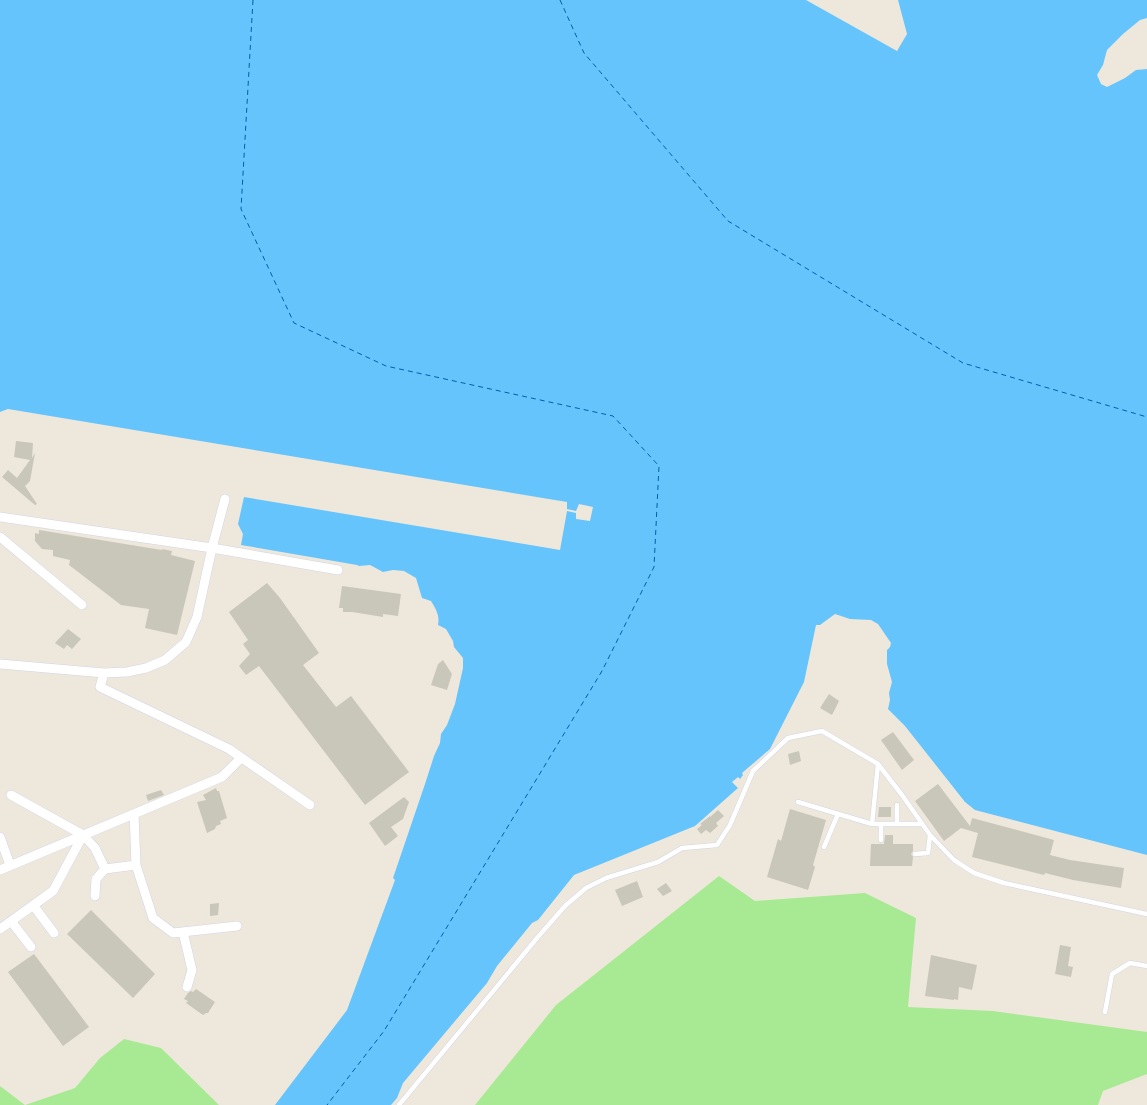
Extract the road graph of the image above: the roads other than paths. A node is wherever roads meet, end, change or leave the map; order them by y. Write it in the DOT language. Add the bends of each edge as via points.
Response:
graph roads {
  1 [pos="225,499"];
  2 [pos="0,517"];
  3 [pos="0,537"];
  4 [pos="212,548"];
  5 [pos="338,570"];
  6 [pos="82,605"];
  7 [pos="0,664"];
  8 [pos="104,673"];
  9 [pos="241,758"];
  10 [pos="878,764"];
  11 [pos="11,795"];
  12 [pos="798,802"];
  13 [pos="310,805"];
  14 [pos="897,805"];
  15 [pos="134,814"];
  16 [pos="838,814"];
  17 [pos="872,824"];
  18 [pos="880,824"];
  19 [pos="897,824"];
  20 [pos="922,824"];
  21 [pos="83,835"];
  22 [pos="930,835"];
  23 [pos="0,837"];
  24 [pos="880,840"];
  25 [pos="824,847"];
  26 [pos="915,854"];
  27 [pos="136,865"];
  28 [pos="10,866"];
  29 [pos="105,869"];
  30 [pos="0,870"];
  31 [pos="95,896"];
  32 [pos="33,905"];
  33 [pos="1147,914"];
  34 [pos="11,921"];
  35 [pos="237,926"];
  36 [pos="0,929"];
  37 [pos="183,932"];
  38 [pos="54,933"];
  39 [pos="31,947"];
  40 [pos="1147,966"];
  41 [pos="187,987"];
  42 [pos="1105,1012"];
  43 [pos="399,1105"];
  1 -- 4 [label="street"];
  2 -- 4 [label="street"];
  3 -- 6 [label="street"];
  4 -- 5 [label="street"];
  4 -- 8 [label="street" via="197,617 186,642 165,660 146,668"];
  7 -- 8 [label="street"];
  8 -- 9 [label="street" via="100,687 229,749"];
  9 -- 13 [label="street"];
  9 -- 15 [label="street" via="222,777"];
  10 -- 17 [label="lane"];
  10 -- 20 [label="lane"];
  10 -- 43 [label="lane" via="822,731 788,738 753,771 730,825 717,845 682,848 658,862 606,878 586,888 565,906"];
  11 -- 21 [label="street"];
  12 -- 16 [label="lane"];
  14 -- 19 [label="lane"];
  15 -- 21 [label="street"];
  15 -- 27 [label="street"];
  16 -- 17 [label="lane"];
  16 -- 25 [label="lane"];
  17 -- 18 [label="lane"];
  18 -- 19 [label="lane"];
  18 -- 24 [label="lane"];
  19 -- 20 [label="lane"];
  20 -- 22 [label="lane"];
  21 -- 28 [label="street"];
  21 -- 29 [label="street" via="95,848"];
  21 -- 32 [label="street" via="53,891"];
  22 -- 26 [label="lane" via="928,853"];
  22 -- 33 [label="lane" via="954,860 974,873 1004,883"];
  23 -- 28 [label="street"];
  27 -- 29 [label="street"];
  27 -- 37 [label="street" via="153,918 173,933"];
  28 -- 30 [label="street"];
  29 -- 31 [label="street" via="96,879"];
  32 -- 34 [label="street"];
  32 -- 38 [label="street"];
  34 -- 36 [label="street"];
  34 -- 39 [label="street"];
  35 -- 37 [label="street"];
  37 -- 41 [label="street" via="192,970"];
  40 -- 42 [label="lane" via="1130,963 1112,974"];
}
